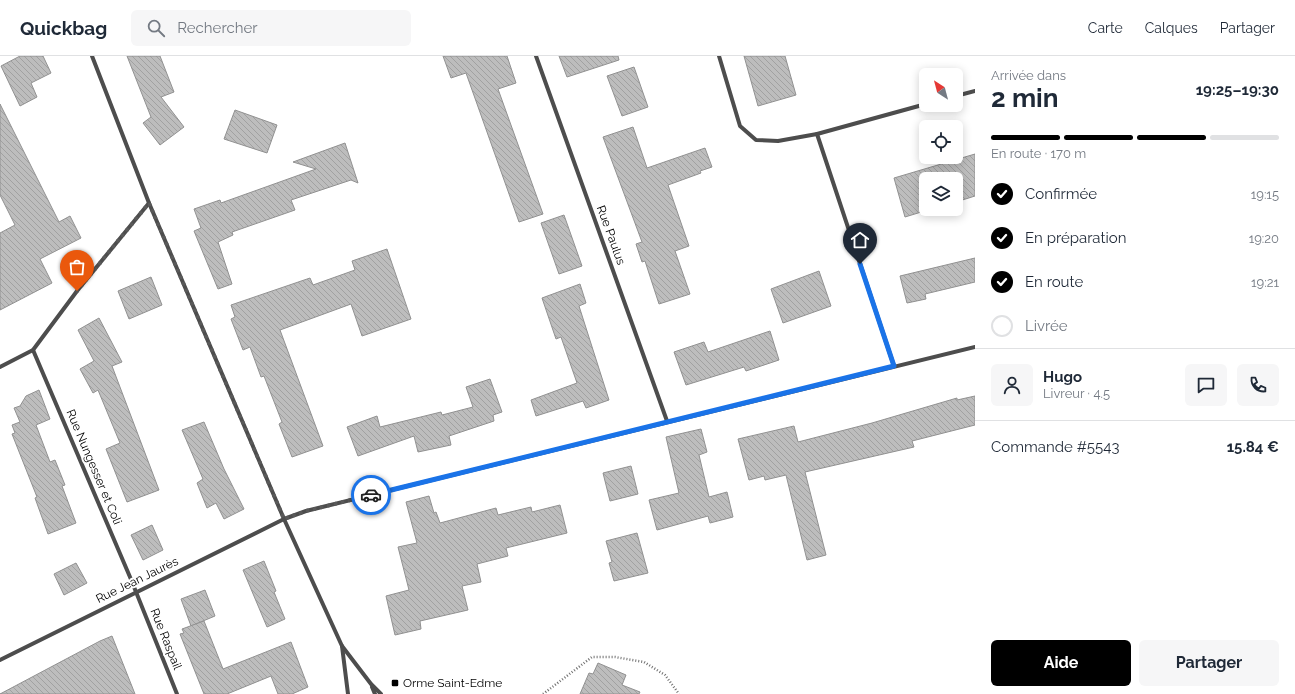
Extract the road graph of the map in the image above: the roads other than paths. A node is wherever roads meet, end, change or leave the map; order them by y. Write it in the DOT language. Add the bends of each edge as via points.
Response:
graph roads {
  1 [pos="92,56"];
  2 [pos="536,56"];
  3 [pos="719,56"];
  4 [pos="975,91"];
  5 [pos="963,94"];
  6 [pos="919,106"];
  7 [pos="817,134"];
  8 [pos="149,203"];
  9 [pos="975,347"];
  10 [pos="33,350"];
  11 [pos="894,366"];
  12 [pos="0,367"];
  13 [pos="667,421"];
  14 [pos="284,519"];
  15 [pos="136,592"];
  16 [pos="342,646"];
  17 [pos="0,660"];
  18 [pos="371,684"];
  19 [pos="177,694"];
  20 [pos="348,694"];
  21 [pos="375,694"];
  22 [pos="382,694"];
  1 -- 8 [label="street"];
  2 -- 13 [label="street, Rue Paulus"];
  3 -- 7 [label="street" via="740,126 756,140 778,141"];
  4 -- 5 [label="street"];
  6 -- 7 [label="street"];
  7 -- 11 [label="street"];
  8 -- 10 [label="street" via="77,291"];
  8 -- 14 [label="street"];
  9 -- 11 [label="street, Rue Jean Jaurès"];
  10 -- 12 [label="street"];
  10 -- 15 [label="street, Rue Nungesser et Coli"];
  11 -- 13 [label="street, Rue Jean Jaurès"];
  13 -- 14 [label="street, Rue Jean Jaurès"];
  14 -- 15 [label="street, Rue Jean Jaurès"];
  14 -- 16 [label="street"];
  15 -- 17 [label="street, Rue Jean Jaurès"];
  15 -- 19 [label="street, Rue Raspail"];
  16 -- 18 [label="street"];
  16 -- 20 [label="street"];
  18 -- 21 [label="street"];
  18 -- 22 [label="street"];
}
